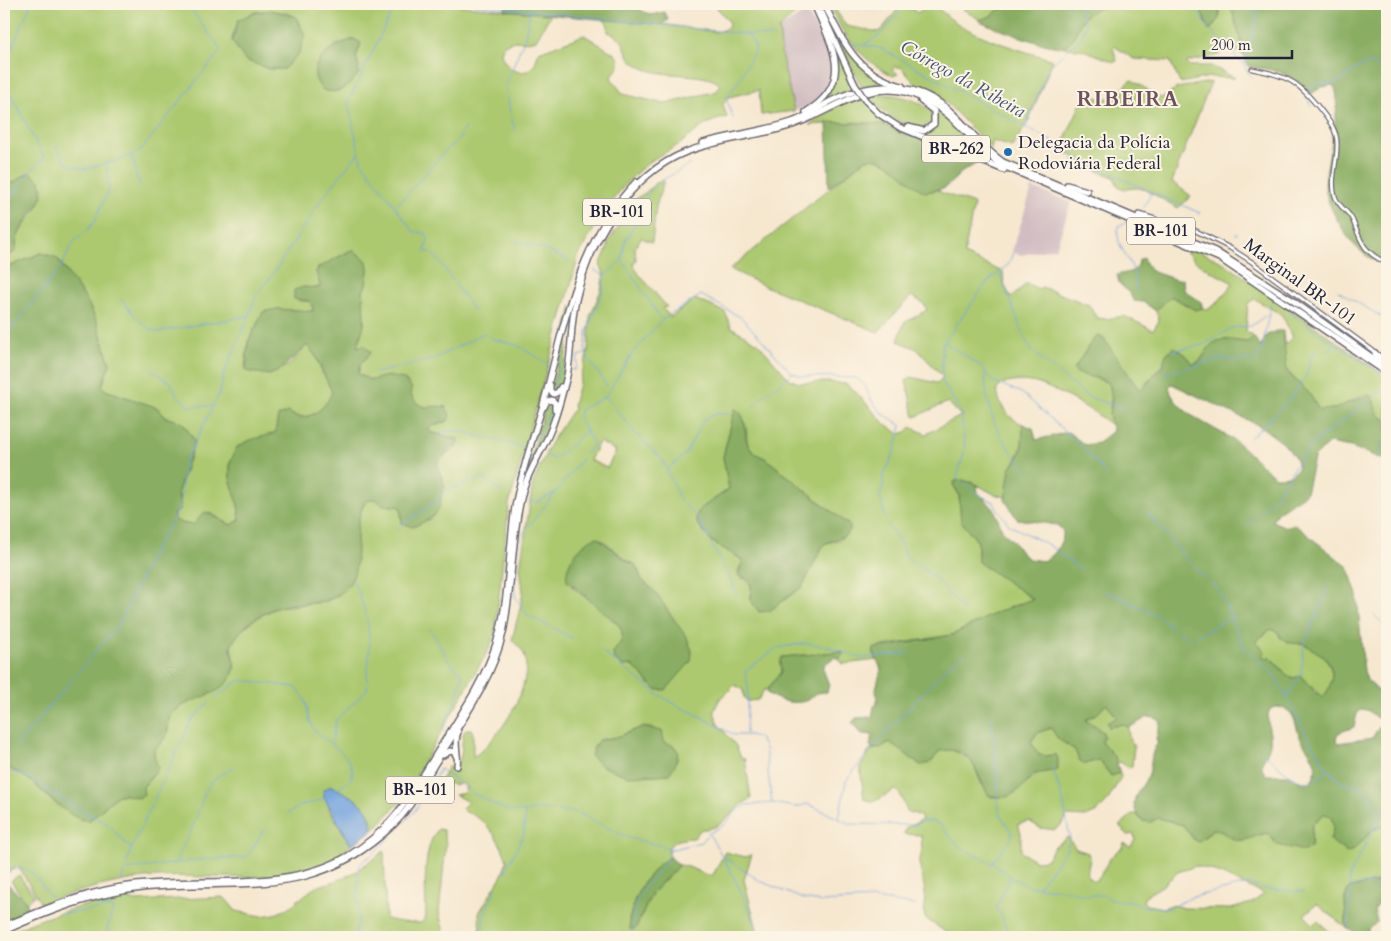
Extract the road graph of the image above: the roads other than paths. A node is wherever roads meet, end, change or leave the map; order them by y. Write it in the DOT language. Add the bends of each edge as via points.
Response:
graph roads {
  1 [pos="819,4"];
  2 [pos="1252,69"];
  3 [pos="873,92"];
  4 [pos="930,97"];
  5 [pos="866,99"];
  6 [pos="753,131"];
  7 [pos="1043,178"];
  8 [pos="1054,187"];
  9 [pos="1087,191"];
  10 [pos="1117,208"];
  11 [pos="1155,220"];
  12 [pos="1194,230"];
  13 [pos="1387,263"];
  14 [pos="1341,333"];
  15 [pos="1354,338"];
  16 [pos="1375,352"];
  17 [pos="1387,361"];
  18 [pos="554,362"];
  19 [pos="1380,363"];
  20 [pos="569,365"];
  21 [pos="1387,368"];
  22 [pos="1387,373"];
  23 [pos="535,433"];
  24 [pos="548,436"];
  25 [pos="475,697"];
  26 [pos="425,780"];
  27 [pos="4,926"];
  28 [pos="4,930"];
  1 -- 4 [label="highway" via="860,63 881,78"];
  1 -- 5 [label="highway, BR-262, bridge"];
  1 -- 6 [label="highway" via="835,53 836,68 831,87 822,100 806,112"];
  2 -- 13 [label="street" via="1282,76 1308,93 1328,119 1336,135 1336,199 1352,217 1363,246"];
  3 -- 5 [label="highway, BR-262" via="905,96 931,108 936,116 934,124 929,129 919,130 886,116"];
  3 -- 8 [label="highway, BR-101" via="902,92 930,102 955,120 996,162"];
  3 -- 20 [label="highway, BR-101" via="843,100 794,126 691,150 648,175 621,206 588,260 574,310"];
  4 -- 6 [label="highway, BR-101" via="898,88 864,89 841,96 798,120"];
  4 -- 7 [label="highway, BR-101" via="958,117 998,159"];
  5 -- 8 [label="highway, BR-262" via="879,114 905,129"];
  6 -- 18 [label="highway, BR-101" via="676,153 632,186 584,259"];
  7 -- 9 [label="highway"];
  7 -- 10 [label="highway, BR-101"];
  8 -- 22 [label="highway, BR-101" via="1218,258"];
  10 -- 11 [label="highway"];
  10 -- 14 [label="highway, BR-101" via="1223,255"];
  12 -- 14 [label="street, Marginal BR-101" via="1252,262"];
  14 -- 15 [label="highway"];
  14 -- 19 [label="highway, BR-101"];
  15 -- 16 [label="street, Marginal BR-101"];
  16 -- 17 [label="street, Marginal BR-101"];
  16 -- 19 [label="highway"];
  18 -- 20 [label="highway" via="550,389 554,394 561,388"];
  18 -- 23 [label="highway, BR-101"];
  19 -- 21 [label="highway, BR-101"];
  20 -- 24 [label="highway, BR-101"];
  23 -- 24 [label="highway" via="545,404 552,400 555,406"];
  23 -- 27 [label="highway, BR-101" via="517,497 502,622 495,647 457,721 406,805 390,823 350,855 305,874 122,887 68,900"];
  24 -- 25 [label="highway, BR-101" via="527,478 522,498 503,635"];
  25 -- 26 [label="highway, BR-101"];
  25 -- 26 [label="highway" via="456,736 457,766 456,754 448,751"];
  26 -- 28 [label="highway, BR-101" via="393,826 356,855 325,871 286,881 158,887 111,893 70,904"];
}
